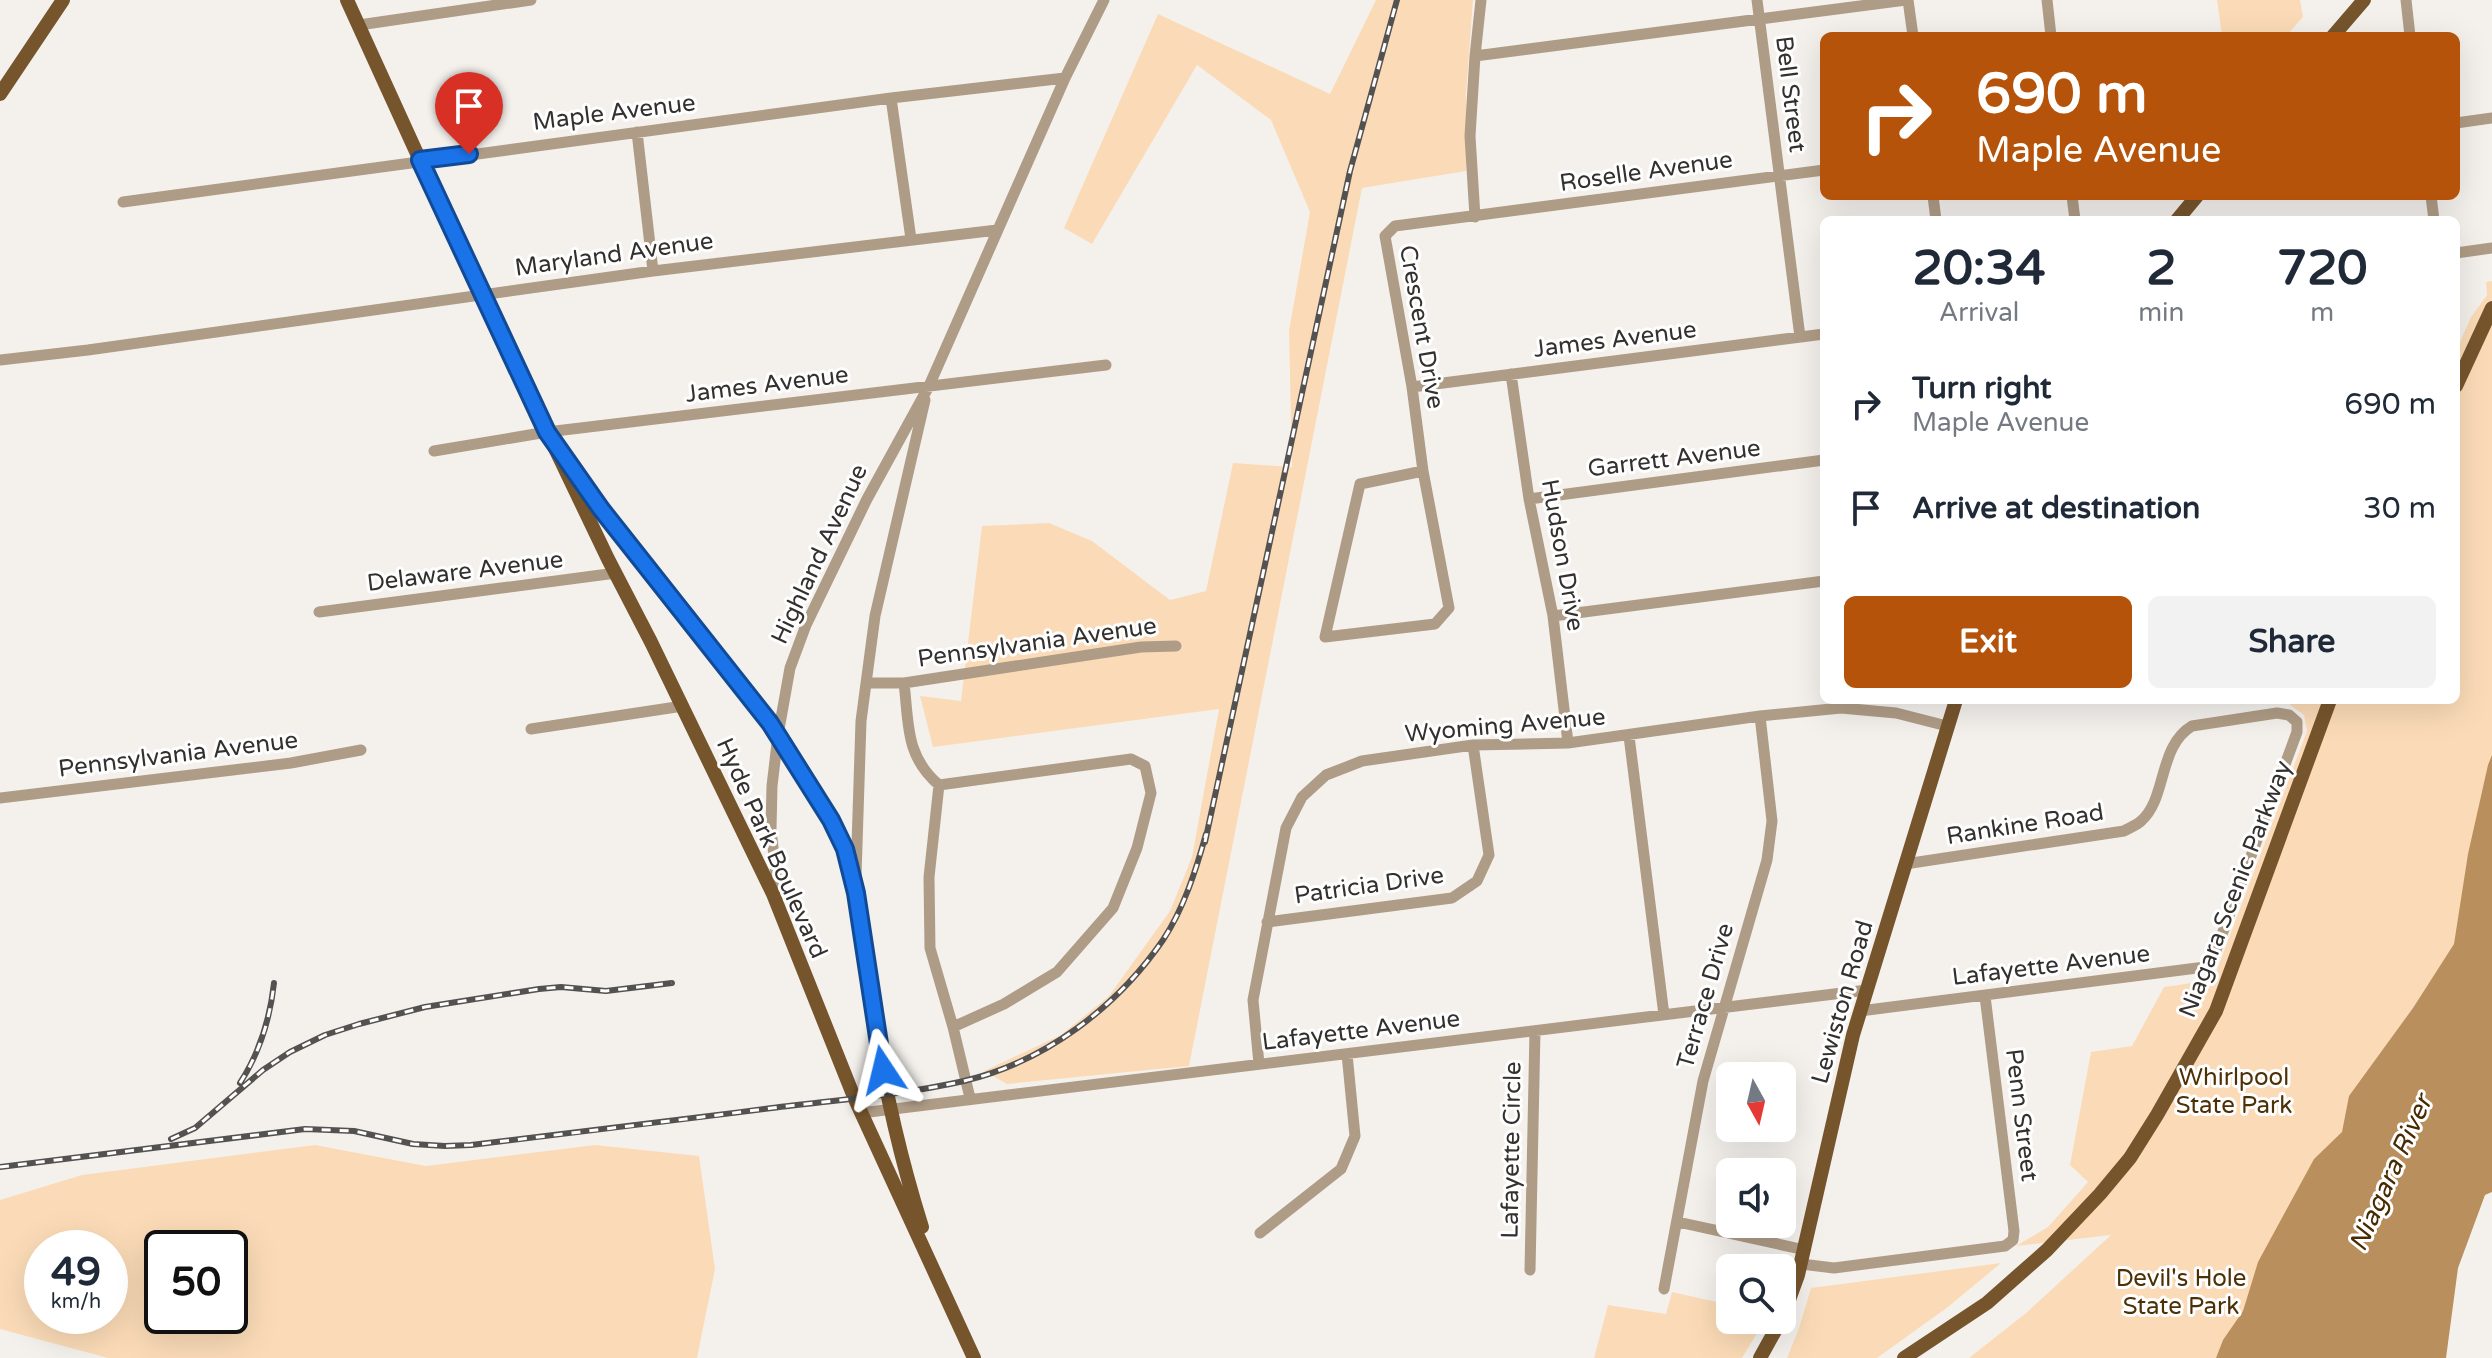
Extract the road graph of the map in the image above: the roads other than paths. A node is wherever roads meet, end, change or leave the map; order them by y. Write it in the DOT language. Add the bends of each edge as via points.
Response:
graph roads {
  1 [pos="63,0"];
  2 [pos="347,0"];
  3 [pos="531,0"];
  4 [pos="1104,0"];
  5 [pos="1481,0"];
  6 [pos="1757,0"];
  7 [pos="1907,0"];
  8 [pos="2047,0"];
  9 [pos="2364,0"];
  10 [pos="2406,0"];
  11 [pos="1759,19"];
  12 [pos="359,25"];
  13 [pos="1912,32"];
  14 [pos="2051,32"];
  15 [pos="2336,32"];
  16 [pos="2410,32"];
  17 [pos="1475,56"];
  18 [pos="1065,78"];
  19 [pos="0,94"];
  20 [pos="891,98"];
  21 [pos="2492,118"];
  22 [pos="2460,122"];
  23 [pos="637,132"];
  24 [pos="420,160"];
  25 [pos="1820,170"];
  26 [pos="1779,175"];
  27 [pos="2194,200"];
  28 [pos="123,202"];
  29 [pos="2180,216"];
  30 [pos="1475,217"];
  31 [pos="997,230"];
  32 [pos="911,239"];
  33 [pos="2492,248"];
  34 [pos="2460,252"];
  35 [pos="653,271"];
  36 [pos="481,294"];
  37 [pos="2492,308"];
  38 [pos="1820,334"];
  39 [pos="1800,337"];
  40 [pos="0,360"];
  41 [pos="1106,365"];
  42 [pos="1511,374"];
  43 [pos="2460,377"];
  44 [pos="929,386"];
  45 [pos="1412,387"];
  46 [pos="547,432"];
  47 [pos="434,451"];
  48 [pos="1820,461"];
  49 [pos="1423,471"];
  50 [pos="1529,499"];
  51 [pos="616,573"];
  52 [pos="1820,582"];
  53 [pos="319,612"];
  54 [pos="1553,616"];
  55 [pos="1176,646"];
  56 [pos="867,683"];
  57 [pos="904,683"];
  58 [pos="1955,704"];
  59 [pos="2329,704"];
  60 [pos="683,706"];
  61 [pos="1760,716"];
  62 [pos="1947,726"];
  63 [pos="531,729"];
  64 [pos="778,735"];
  65 [pos="1629,736"];
  66 [pos="1568,743"];
  67 [pos="1473,745"];
  68 [pos="361,750"];
  69 [pos="939,785"];
  70 [pos="0,798"];
  71 [pos="1905,864"];
  72 [pos="856,893"];
  73 [pos="773,894"];
  74 [pos="1267,922"];
  75 [pos="2224,929"];
  76 [pos="1867,990"];
  77 [pos="1985,996"];
  78 [pos="1724,1008"];
  79 [pos="1860,1011"];
  80 [pos="1664,1015"];
  81 [pos="953,1027"];
  82 [pos="1535,1031"];
  83 [pos="1347,1054"];
  84 [pos="1259,1064"];
  85 [pos="970,1098"];
  86 [pos="891,1109"];
  87 [pos="861,1113"];
  88 [pos="1678,1222"];
  89 [pos="1260,1233"];
  90 [pos="1803,1257"];
  91 [pos="1530,1270"];
  92 [pos="1796,1283"];
  93 [pos="941,1288"];
  94 [pos="1664,1289"];
  95 [pos="1774,1334"];
  96 [pos="1762,1357"];
  97 [pos="974,1358"];
  98 [pos="1904,1358"];
  1 -- 19 [label="main road"];
  2 -- 12 [label="main road, Hyde Park Boulevard"];
  3 -- 12 [label="street"];
  4 -- 18 [label="street, Highland Avenue"];
  5 -- 17 [label="street"];
  6 -- 11 [label="street, Bell Street"];
  7 -- 11 [label="street"];
  7 -- 13 [label="street"];
  8 -- 14 [label="street"];
  9 -- 15 [label="main road"];
  10 -- 16 [label="street"];
  11 -- 17 [label="street"];
  11 -- 26 [label="street, Bell Street"];
  12 -- 24 [label="main road, Hyde Park Boulevard"];
  17 -- 30 [label="street" via="1470,136"];
  18 -- 20 [label="street, Maple Avenue"];
  18 -- 31 [label="street, Highland Avenue"];
  20 -- 23 [label="street, Maple Avenue"];
  20 -- 32 [label="street"];
  21 -- 22 [label="street"];
  23 -- 24 [label="street, Maple Avenue"];
  23 -- 35 [label="street"];
  24 -- 28 [label="street, Maple Avenue"];
  24 -- 36 [label="main road, Hyde Park Boulevard"];
  25 -- 26 [label="street, Roselle Avenue"];
  26 -- 30 [label="street, Roselle Avenue"];
  26 -- 39 [label="street, Bell Street"];
  27 -- 29 [label="main road"];
  30 -- 45 [label="street, Crescent Drive" via="1395,226 1385,236"];
  31 -- 32 [label="street, Maryland Avenue"];
  31 -- 44 [label="street, Highland Avenue"];
  32 -- 35 [label="street, Maryland Avenue"];
  33 -- 34 [label="street"];
  35 -- 36 [label="street, Maryland Avenue"];
  36 -- 40 [label="street, Maryland Avenue"];
  36 -- 46 [label="main road, Hyde Park Boulevard"];
  37 -- 43 [label="main road"];
  38 -- 39 [label="street, James Avenue"];
  39 -- 42 [label="street, James Avenue"];
  41 -- 44 [label="street, James Avenue"];
  42 -- 45 [label="street, James Avenue"];
  42 -- 50 [label="street, Hudson Drive"];
  44 -- 46 [label="street, James Avenue"];
  44 -- 56 [label="street, Highland Avenue" via="878,603"];
  44 -- 64 [label="street, Highland Avenue" via="806,625 790,668"];
  45 -- 49 [label="street, Crescent Drive"];
  46 -- 47 [label="street, James Avenue"];
  46 -- 51 [label="main road, Hyde Park Boulevard"];
  46 -- 64 [label="main road, Hyde Park Boulevard"];
  48 -- 50 [label="street, Garrett Avenue"];
  49 -- 49 [label="street, Crescent Drive" via="1449,608 1435,624 1325,637 1360,484"];
  50 -- 54 [label="street, Hudson Drive"];
  51 -- 53 [label="street, Delaware Avenue"];
  51 -- 60 [label="main road, Hyde Park Boulevard"];
  52 -- 54 [label="street"];
  54 -- 66 [label="street, Hudson Drive"];
  55 -- 57 [label="street, Pennsylvania Avenue"];
  56 -- 57 [label="street, Pennsylvania Avenue"];
  56 -- 72 [label="street, Highland Avenue" via="861,721"];
  57 -- 69 [label="street" via="918,764"];
  58 -- 62 [label="main road, Lewiston Road"];
  59 -- 98 [label="main road, Niagara Scenic Parkway" via="2216,1011 2151,1126 2100,1194 2028,1268 1975,1312"];
  60 -- 63 [label="street"];
  60 -- 73 [label="main road, Hyde Park Boulevard"];
  61 -- 62 [label="street, Wyoming Avenue" via="1841,708 1896,713"];
  61 -- 65 [label="street, Wyoming Avenue"];
  61 -- 78 [label="street, Terrace Drive" via="1772,821 1767,860"];
  62 -- 71 [label="main road, Lewiston Road"];
  64 -- 72 [label="main road, Hyde Park Boulevard" via="831,820"];
  64 -- 73 [label="street, Highland Avenue" via="772,786"];
  65 -- 66 [label="street, Wyoming Avenue"];
  65 -- 80 [label="street"];
  66 -- 67 [label="street, Wyoming Avenue"];
  67 -- 74 [label="street, Wyoming Avenue" via="1362,761 1326,775 1302,797 1286,828"];
  67 -- 74 [label="street, Patricia Drive" via="1489,855 1477,881 1452,898"];
  68 -- 70 [label="street, Pennsylvania Avenue"];
  69 -- 81 [label="street" via="929,877 930,948"];
  69 -- 81 [label="street" via="1131,759 1145,766 1151,793 1113,908 1057,972"];
  71 -- 75 [label="street, Rankine Road" via="2124,831 2142,821 2151,806 2181,733 2192,726 2289,715 2297,722 2297,732"];
  71 -- 76 [label="main road, Lewiston Road"];
  72 -- 86 [label="main road, Hyde Park Boulevard"];
  73 -- 87 [label="main road, Hyde Park Boulevard"];
  74 -- 84 [label="street, Wyoming Avenue" via="1253,1000"];
  75 -- 77 [label="street, Lafayette Avenue" via="2205,967"];
  76 -- 78 [label="street, Lafayette Avenue"];
  76 -- 79 [label="main road, Lewiston Road"];
  77 -- 79 [label="street, Lafayette Avenue"];
  77 -- 90 [label="street, Penn Street" via="2013,1240 2005,1246 1834,1268"];
  78 -- 80 [label="street, Lafayette Avenue"];
  78 -- 88 [label="street, Terrace Drive" via="1699,1098"];
  79 -- 90 [label="main road, Lewiston Road"];
  80 -- 82 [label="street, Lafayette Avenue"];
  81 -- 85 [label="street"];
  82 -- 83 [label="street, Lafayette Avenue"];
  82 -- 91 [label="street, Lafayette Circle"];
  83 -- 84 [label="street, Lafayette Avenue"];
  83 -- 89 [label="street" via="1355,1136 1341,1169"];
  84 -- 85 [label="street, Lafayette Avenue"];
  85 -- 86 [label="street, Lafayette Avenue"];
  86 -- 87 [label="street, Lafayette Avenue"];
  86 -- 93 [label="main road, Hyde Park Boulevard"];
  87 -- 93 [label="main road, Hyde Park Boulevard"];
  88 -- 90 [label="street"];
  88 -- 94 [label="street, Terrace Drive"];
  90 -- 92 [label="main road, Lewiston Road"];
  93 -- 97 [label="main road, Hyde Park Boulevard"];
  95 -- 96 [label="main road, Lewiston Road"];
}
